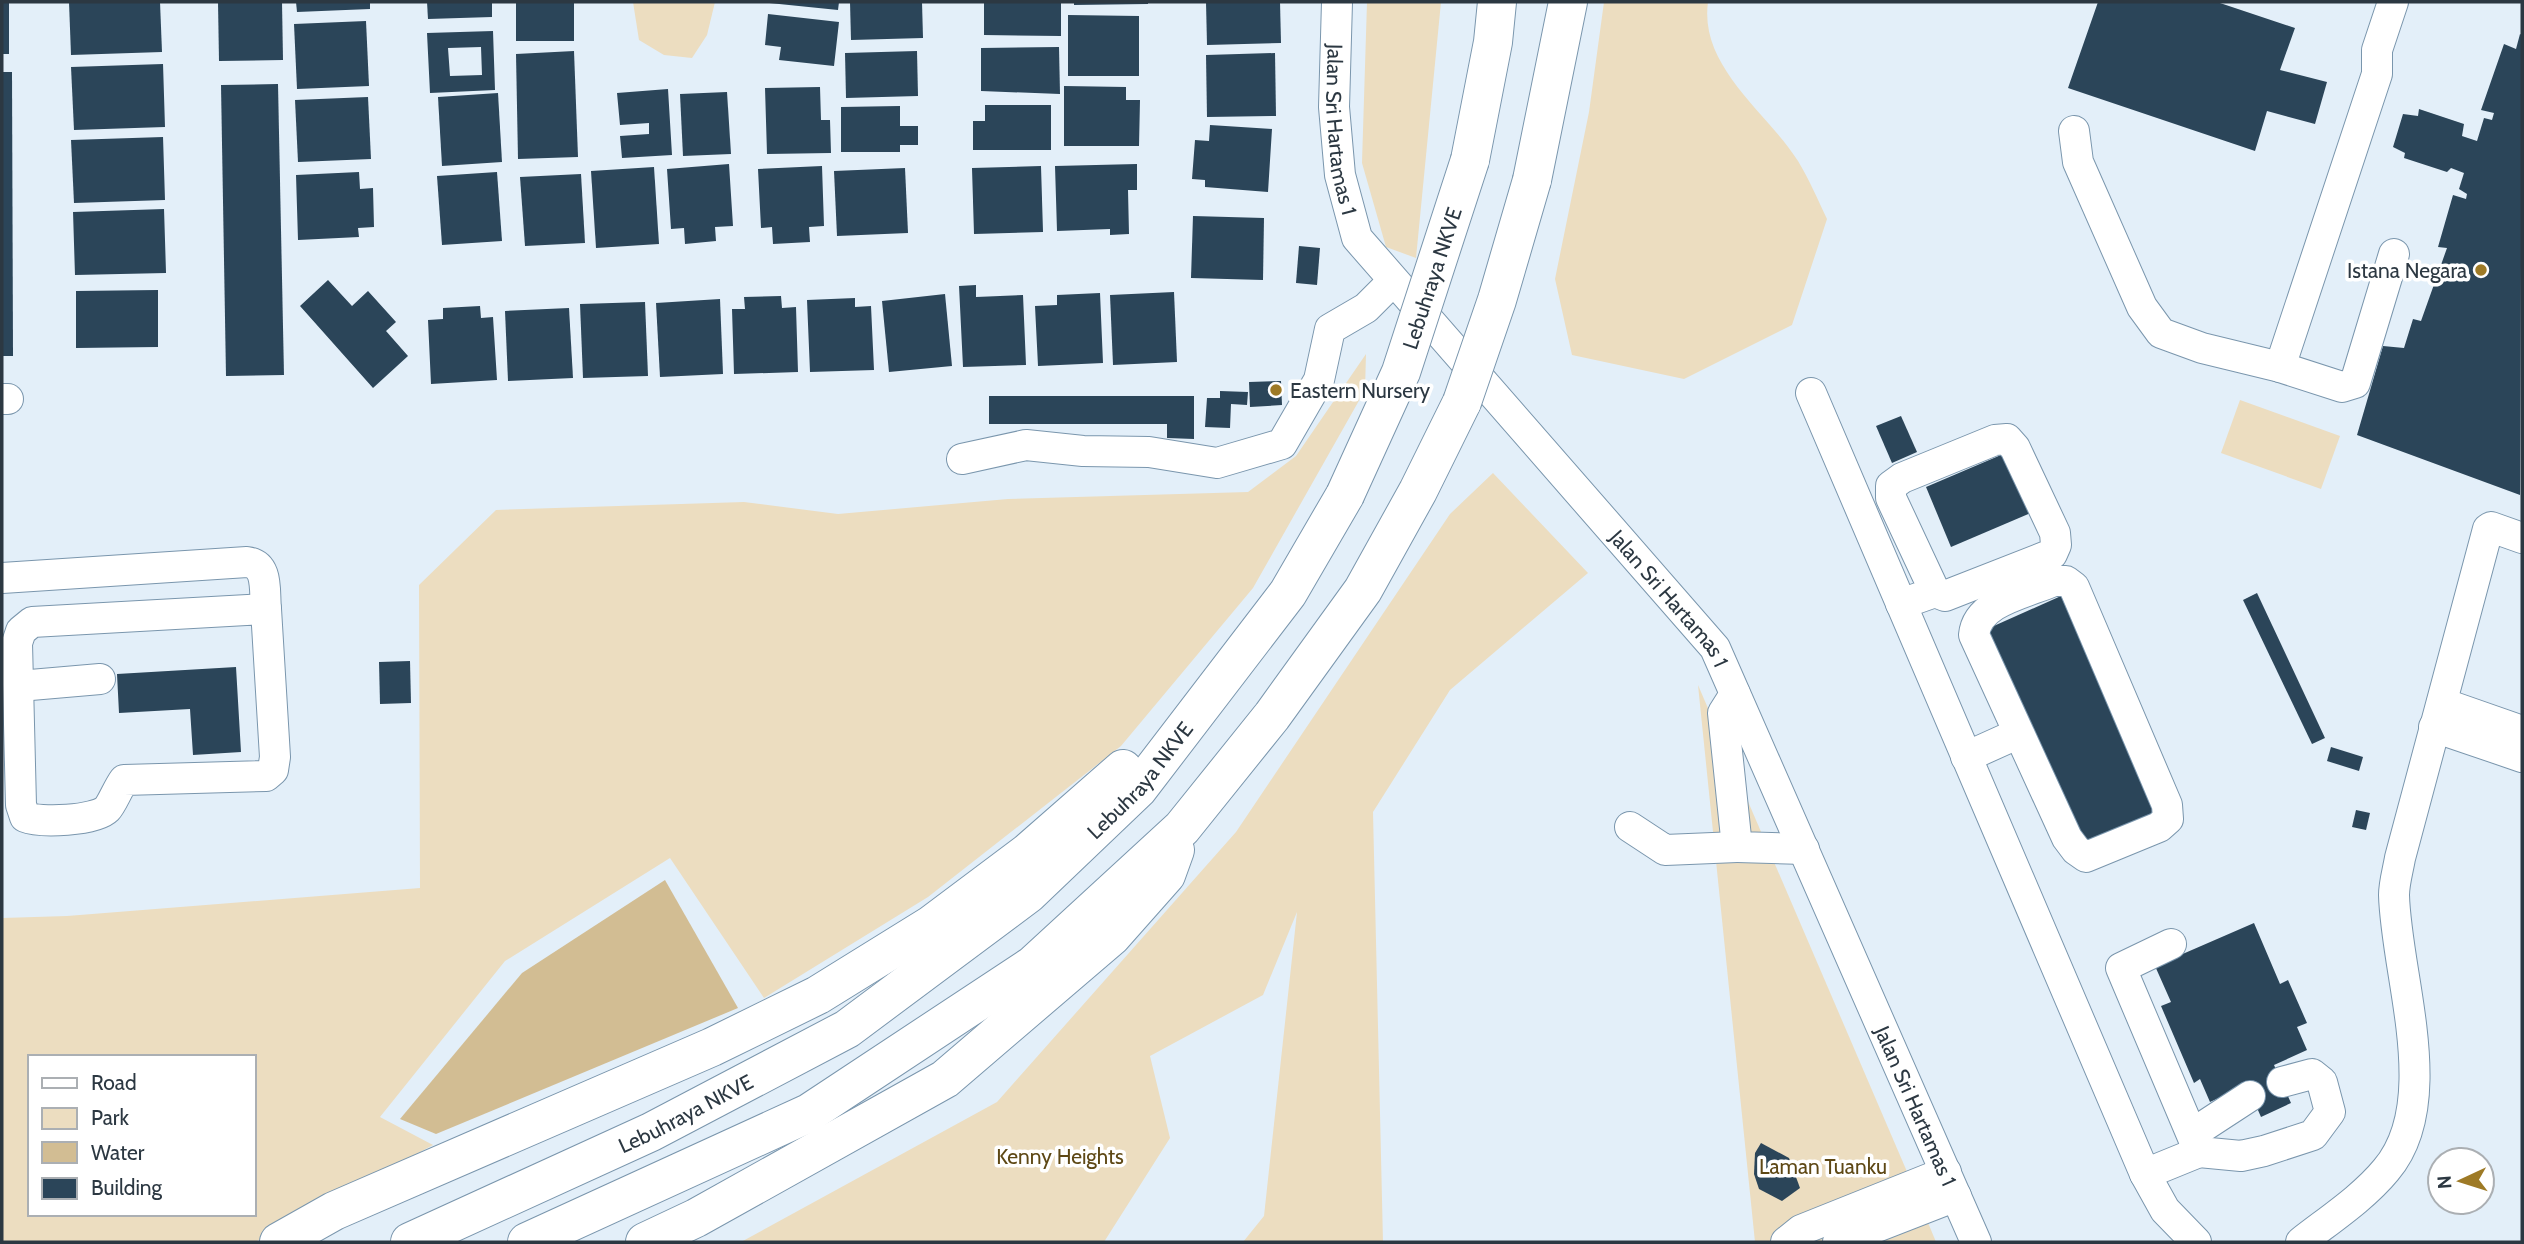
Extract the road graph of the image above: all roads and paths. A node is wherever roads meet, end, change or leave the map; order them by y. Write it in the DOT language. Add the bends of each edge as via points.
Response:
graph roads {
  1 [pos="1337,2"];
  2 [pos="1497,2"];
  3 [pos="1568,2"];
  4 [pos="2393,2"];
  5 [pos="2414,2"];
  6 [pos="2377,74"];
  7 [pos="2074,131"];
  8 [pos="2393,254"];
  9 [pos="1393,281"];
  10 [pos="2280,367"];
  11 [pos="1811,393"];
  12 [pos="962,459"];
  13 [pos="2522,538"];
  14 [pos="2,578"];
  15 [pos="1935,592"];
  16 [pos="1901,604"];
  17 [pos="266,609"];
  18 [pos="100,679"];
  19 [pos="19,686"];
  20 [pos="1735,695"];
  21 [pos="2438,715"];
  22 [pos="2522,731"];
  23 [pos="1182,732"];
  24 [pos="2017,734"];
  25 [pos="1966,757"];
  26 [pos="2522,757"];
  27 [pos="1630,827"];
  28 [pos="1182,828"];
  29 [pos="1737,847"];
  30 [pos="1804,849"];
  31 [pos="2171,944"];
  32 [pos="2282,1082"];
  33 [pos="2250,1096"];
  34 [pos="2197,1146"];
  35 [pos="2145,1174"];
  36 [pos="1951,1184"];
  37 [pos="279,1242"];
  38 [pos="410,1242"];
  39 [pos="527,1242"];
  40 [pos="645,1242"];
  41 [pos="1786,1242"];
  42 [pos="1838,1242"];
  43 [pos="1976,1242"];
  44 [pos="2196,1242"];
  45 [pos="2301,1242"];
  1 -- 9 [label="street, Jalan Sri Hartamas 1" via="1334,107 1340,175 1357,238"];
  2 -- 23 [label="highway, Lebuhraya NKVE, bridge" via="1470,160 1401,372 1345,495 1288,593"];
  3 -- 28 [label="highway, bridge" via="1532,180 1462,402 1363,590 1272,716"];
  4 -- 6 [label="street" via="2376,50"];
  5 -- 6 [label="street" via="2395,53"];
  6 -- 10 [label="street"];
  7 -- 10 [label="street" via="2078,162 2142,307 2161,333"];
  8 -- 10 [label="street" via="2355,383 2342,387"];
  9 -- 12 [label="street" via="1366,308 1330,329 1319,380 1282,444 1217,463 1149,452 1026,444"];
  9 -- 20 [label="street, Jalan Sri Hartamas 1" via="1715,648"];
  11 -- 16 [label="street"];
  13 -- 21 [label="street" via="2487,529"];
  14 -- 17 [label="street" via="257,563 262,568"];
  15 -- 15 [label="street" via="1891,498 1892,486 1902,478 2007,439 2055,533 2052,554 1945,596"];
  15 -- 16 [label="street"];
  16 -- 25 [label="street"];
  17 -- 19 [label="street" via="33,622 21,631 18,643"];
  17 -- 19 [label="street" via="275,757 273,770 266,776 124,780 108,808 95,816 37,822 25,817 21,805"];
  18 -- 19 [label="street"];
  20 -- 29 [label="street" via="1723,713"];
  20 -- 30 [label="street, Jalan Sri Hartamas 1"];
  21 -- 22 [label="street"];
  21 -- 26 [label="street"];
  21 -- 45 [label="street" via="2394,892 2414,1072 2412,1112 2402,1143 2386,1170"];
  23 -- 37 [label="highway" via="1156,740 1027,853 930,925 818,995 712,1047 334,1211"];
  23 -- 38 [label="highway, Lebuhraya NKVE" via="1138,789 1028,894 846,1029 651,1132"];
  24 -- 24 [label="street" via="1974,635 1975,622 1987,609 2066,581 2074,587 2167,806 2168,819 2160,827 2086,858 2067,838"];
  24 -- 25 [label="street"];
  25 -- 35 [label="street"];
  27 -- 29 [label="street" via="1665,850"];
  28 -- 39 [label="highway" via="1033,965 809,1113"];
  28 -- 40 [label="highway" via="1166,876 1112,936 945,1079"];
  29 -- 30 [label="street"];
  30 -- 36 [label="street, Jalan Sri Hartamas 1"];
  31 -- 34 [label="street" via="2121,968"];
  32 -- 34 [label="street" via="2312,1074 2322,1082 2330,1112 2313,1135 2241,1156"];
  33 -- 34 [label="street" via="2201,1128"];
  34 -- 35 [label="street"];
  35 -- 44 [label="street" via="2165,1210"];
  36 -- 41 [label="street" via="1801,1230"];
  36 -- 42 [label="street"];
  36 -- 43 [label="street, Jalan Sri Hartamas 1"];
}
